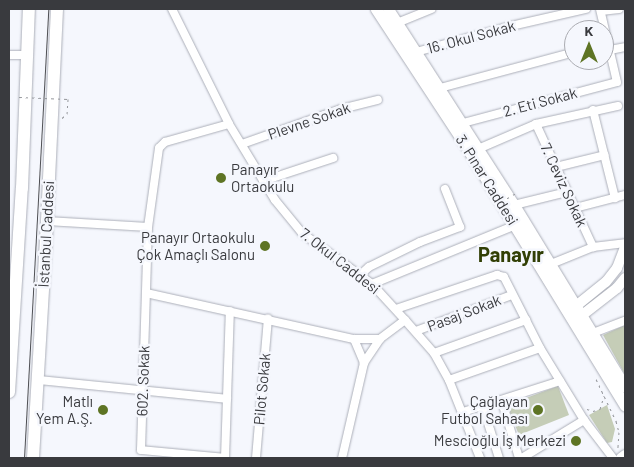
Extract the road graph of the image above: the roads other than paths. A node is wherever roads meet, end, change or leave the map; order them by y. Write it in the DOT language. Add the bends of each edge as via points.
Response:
graph roads {
  1 [pos="29,9"];
  2 [pos="56,9"];
  3 [pos="172,9"];
  4 [pos="376,9"];
  5 [pos="388,9"];
  6 [pos="431,9"];
  7 [pos="586,9"];
  8 [pos="619,9"];
  9 [pos="601,10"];
  10 [pos="397,23"];
  11 [pos="416,52"];
  12 [pos="9,55"];
  13 [pos="27,55"];
  14 [pos="564,55"];
  15 [pos="614,70"];
  16 [pos="617,82"];
  17 [pos="625,85"];
  18 [pos="440,88"];
  19 [pos="378,100"];
  20 [pos="618,106"];
  21 [pos="593,110"];
  22 [pos="462,123"];
  23 [pos="229,124"];
  24 [pos="536,124"];
  25 [pos="242,144"];
  26 [pos="478,149"];
  27 [pos="605,155"];
  28 [pos="334,158"];
  29 [pos="556,167"];
  30 [pos="263,181"];
  31 [pos="444,189"];
  32 [pos="567,192"];
  33 [pos="625,195"];
  34 [pos="615,198"];
  35 [pos="515,199"];
  36 [pos="574,208"];
  37 [pos="47,221"];
  38 [pos="516,225"];
  39 [pos="148,227"];
  40 [pos="625,243"];
  41 [pos="593,247"];
  42 [pos="625,247"];
  43 [pos="551,264"];
  44 [pos="360,275"];
  45 [pos="625,278"];
  46 [pos="372,284"];
  47 [pos="557,292"];
  48 [pos="146,293"];
  49 [pos="512,295"];
  50 [pos="396,308"];
  51 [pos="230,311"];
  52 [pos="578,312"];
  53 [pos="268,319"];
  54 [pos="406,320"];
  55 [pos="526,320"];
  56 [pos="625,321"];
  57 [pos="580,329"];
  58 [pos="416,331"];
  59 [pos="593,333"];
  60 [pos="354,338"];
  61 [pos="380,339"];
  62 [pos="540,348"];
  63 [pos="434,353"];
  64 [pos="364,363"];
  65 [pos="38,380"];
  66 [pos="449,380"];
  67 [pos="560,381"];
  68 [pos="624,383"];
  69 [pos="143,390"];
  70 [pos="9,392"];
  71 [pos="227,399"];
  72 [pos="502,402"];
  73 [pos="625,406"];
  74 [pos="483,407"];
  75 [pos="463,412"];
  76 [pos="584,420"];
  77 [pos="172,456"];
  78 [pos="34,458"];
  79 [pos="225,458"];
  80 [pos="256,458"];
  81 [pos="342,458"];
  82 [pos="480,458"];
  83 [pos="499,458"];
  84 [pos="520,458"];
  85 [pos="613,458"];
  1 -- 13 [label="highway, İstanbul Caddesi"];
  2 -- 37 [label="highway, İstanbul Caddesi"];
  3 -- 23 [label="street, 7. Okul Caddesi"];
  4 -- 38 [label="main road, 3. Pınar Caddesi"];
  5 -- 10 [label="main road"];
  6 -- 10 [label="street"];
  7 -- 11 [label="street, 16. Okul Sokak"];
  8 -- 9 [label="street"];
  10 -- 11 [label="main road"];
  11 -- 18 [label="main road"];
  12 -- 13 [label="street"];
  13 -- 70 [label="highway, İstanbul Caddesi"];
  14 -- 18 [label="street"];
  15 -- 16 [label="street"];
  16 -- 17 [label="street"];
  16 -- 22 [label="street, 2. Eti Sokak"];
  18 -- 22 [label="main road"];
  19 -- 25 [label="street, Plevne Sokak" via="342,109"];
  20 -- 21 [label="street"];
  21 -- 24 [label="street"];
  21 -- 27 [label="street"];
  22 -- 26 [label="main road"];
  23 -- 25 [label="street, 7. Okul Caddesi"];
  23 -- 39 [label="street, 602. Sokak" via="166,142 159,148"];
  24 -- 26 [label="street"];
  24 -- 29 [label="street, 7. Ceviz Sokak"];
  25 -- 30 [label="street, 7. Okul Caddesi"];
  26 -- 35 [label="main road"];
  27 -- 29 [label="street"];
  27 -- 34 [label="street"];
  28 -- 30 [label="street"];
  29 -- 32 [label="street, 7. Ceviz Sokak"];
  30 -- 44 [label="street, 7. Okul Caddesi" via="302,234"];
  31 -- 44 [label="street" via="460,227 420,242 369,267"];
  32 -- 35 [label="street"];
  32 -- 36 [label="street, 7. Ceviz Sokak"];
  33 -- 34 [label="street"];
  34 -- 36 [label="street"];
  35 -- 43 [label="main road"];
  36 -- 41 [label="street, 7. Ceviz Sokak"];
  37 -- 39 [label="street"];
  37 -- 65 [label="highway, İstanbul Caddesi"];
  38 -- 46 [label="street"];
  38 -- 47 [label="main road, 3. Pınar Caddesi"];
  39 -- 48 [label="street, 602. Sokak"];
  40 -- 41 [label="street"];
  41 -- 43 [label="street"];
  42 -- 52 [label="main road" via="612,275"];
  43 -- 52 [label="main road"];
  44 -- 46 [label="street, 7. Okul Caddesi"];
  45 -- 52 [label="main road" via="617,288"];
  46 -- 50 [label="street, 7. Okul Caddesi"];
  47 -- 52 [label="main road" via="570,312"];
  47 -- 57 [label="main road, 3. Pınar Caddesi"];
  48 -- 51 [label="street"];
  48 -- 69 [label="street, 602. Sokak"];
  49 -- 50 [label="street" via="504,277 497,275"];
  49 -- 55 [label="street"];
  49 -- 58 [label="street, Pasaj Sokak"];
  50 -- 54 [label="street, 7. Okul Caddesi"];
  51 -- 53 [label="street"];
  51 -- 71 [label="street"];
  52 -- 57 [label="main road"];
  52 -- 59 [label="main road"];
  53 -- 60 [label="street"];
  53 -- 80 [label="street, Pilot Sokak"];
  54 -- 58 [label="street, 7. Okul Caddesi"];
  54 -- 61 [label="street"];
  55 -- 62 [label="street"];
  55 -- 63 [label="street"];
  56 -- 59 [label="street"];
  57 -- 73 [label="main road, 3. Pınar Caddesi"];
  58 -- 63 [label="street, 7. Okul Caddesi"];
  59 -- 68 [label="main road"];
  60 -- 61 [label="street"];
  60 -- 64 [label="street"];
  61 -- 64 [label="street"];
  62 -- 66 [label="street"];
  62 -- 67 [label="street"];
  63 -- 66 [label="street, 7. Okul Caddesi"];
  64 -- 81 [label="street"];
  65 -- 69 [label="street"];
  65 -- 78 [label="highway, İstanbul Caddesi"];
  66 -- 75 [label="street, 7. Okul Caddesi"];
  67 -- 72 [label="street"];
  67 -- 76 [label="street"];
  69 -- 71 [label="street"];
  69 -- 77 [label="street, 602. Sokak" via="141,450"];
  71 -- 79 [label="street"];
  72 -- 74 [label="street"];
  72 -- 84 [label="street"];
  74 -- 75 [label="street"];
  74 -- 83 [label="street"];
  75 -- 82 [label="street, 7. Okul Caddesi"];
  76 -- 84 [label="street"];
  76 -- 85 [label="street"];
  77 -- 79 [label="street, 602. Sokak"];
}
